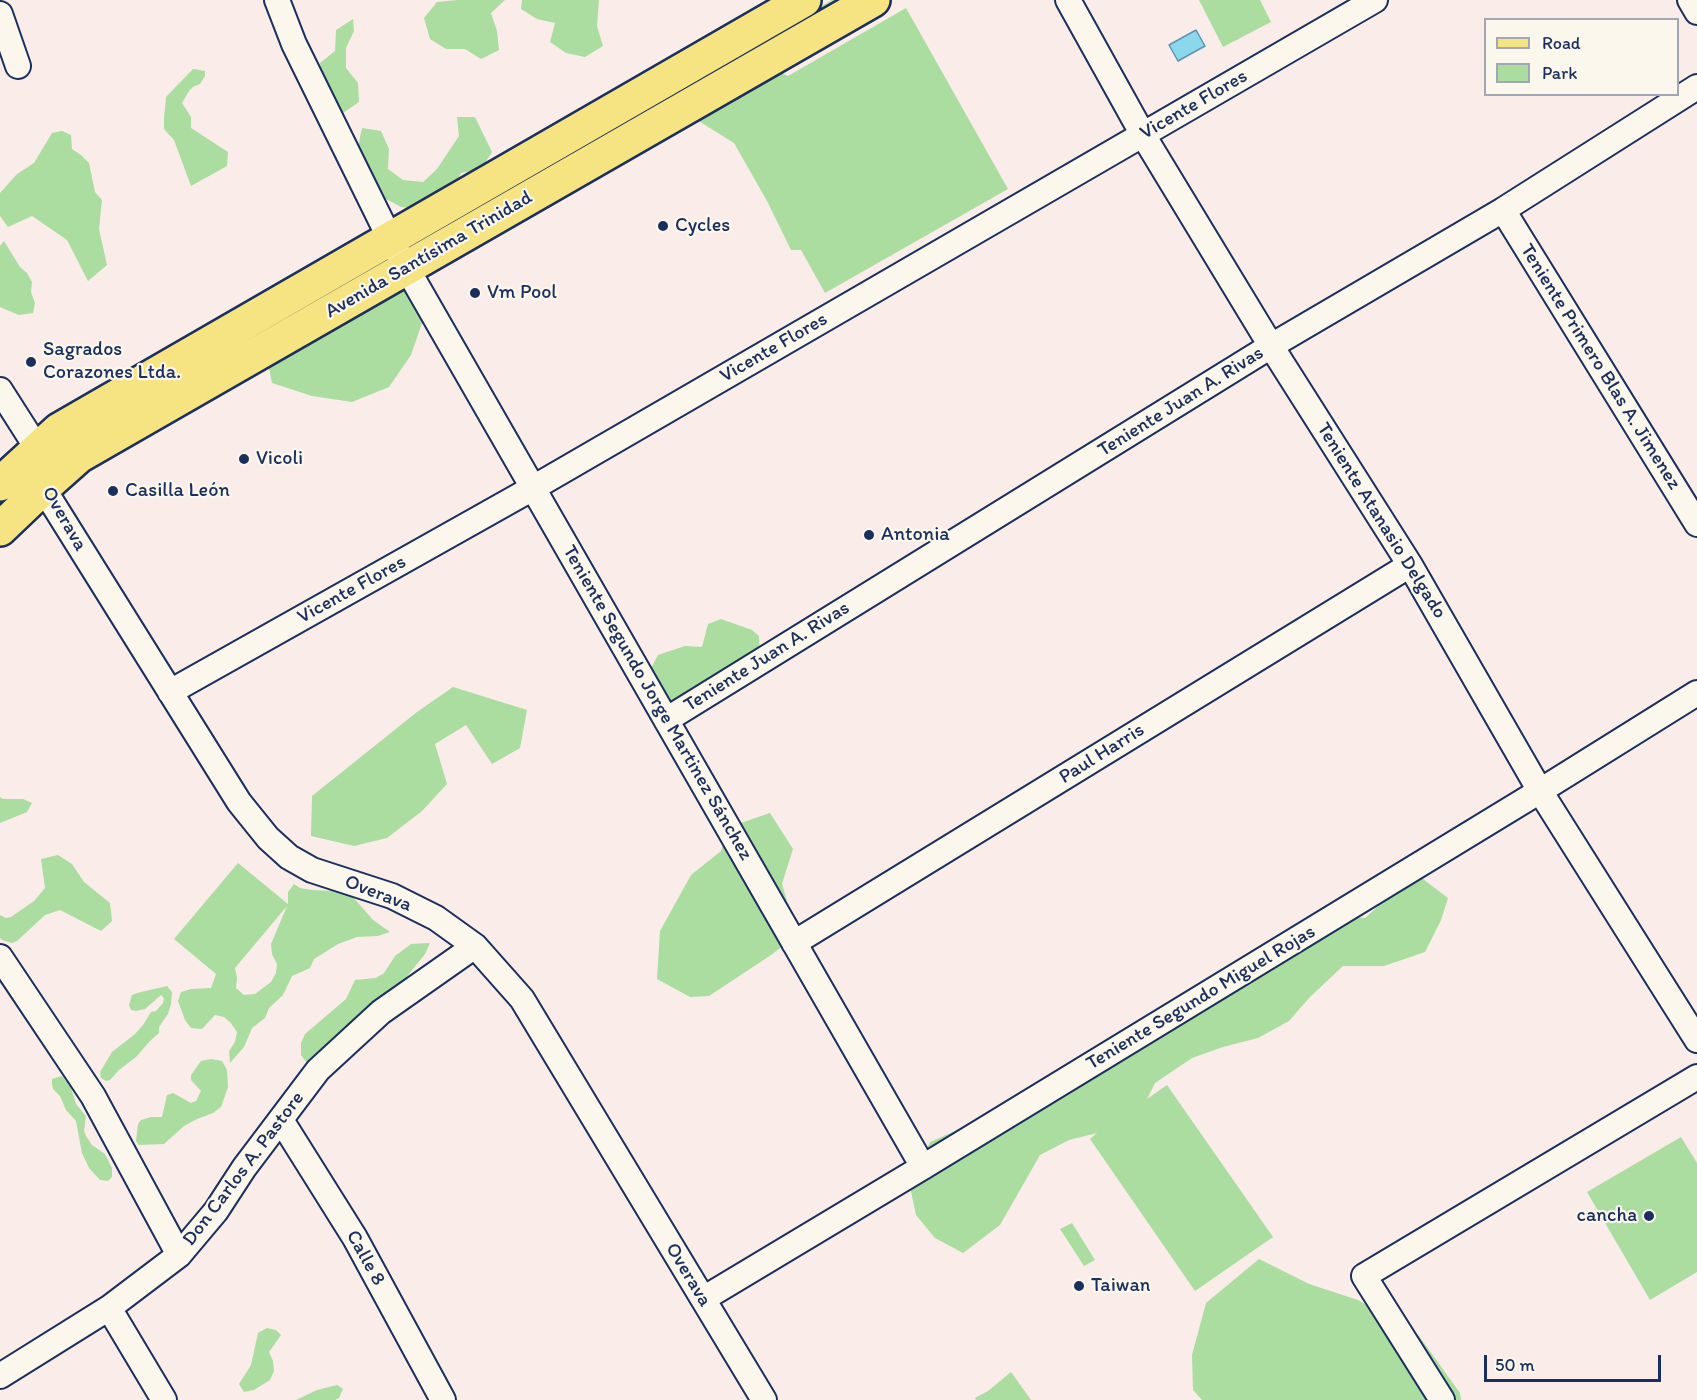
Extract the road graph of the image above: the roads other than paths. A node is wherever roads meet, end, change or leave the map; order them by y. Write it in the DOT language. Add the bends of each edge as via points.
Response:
graph roads {
  1 [pos="278,0"];
  2 [pos="804,0"];
  3 [pos="873,0"];
  4 [pos="1068,0"];
  5 [pos="1375,0"];
  6 [pos="1690,0"];
  7 [pos="1697,12"];
  8 [pos="0,14"];
  9 [pos="18,66"];
  10 [pos="1697,87"];
  11 [pos="1143,135"];
  12 [pos="1503,210"];
  13 [pos="390,239"];
  14 [pos="406,268"];
  15 [pos="1272,346"];
  16 [pos="0,390"];
  17 [pos="37,448"];
  18 [pos="0,484"];
  19 [pos="43,488"];
  20 [pos="533,488"];
  21 [pos="1697,524"];
  22 [pos="0,529"];
  23 [pos="1410,565"];
  24 [pos="170,692"];
  25 [pos="1697,693"];
  26 [pos="666,720"];
  27 [pos="1540,791"];
  28 [pos="794,943"];
  29 [pos="475,946"];
  30 [pos="0,957"];
  31 [pos="1697,1040"];
  32 [pos="1697,1077"];
  33 [pos="281,1120"];
  34 [pos="923,1167"];
  35 [pos="178,1255"];
  36 [pos="703,1299"];
  37 [pos="109,1308"];
  38 [pos="0,1377"];
  39 [pos="164,1400"];
  40 [pos="443,1400"];
  41 [pos="765,1400"];
  42 [pos="1442,1400"];
  1 -- 13 [label="street, Teniente Segundo Jorge Martinez Sánchez" via="294,44"];
  2 -- 13 [label="main road, Avenida Santísima Trinidad"];
  3 -- 14 [label="main road, Avenida Santísima Trinidad"];
  4 -- 11 [label="street, Teniente Atanasio Delgado"];
  5 -- 11 [label="street, Vicente Flores"];
  6 -- 7 [label="street"];
  8 -- 9 [label="street"];
  10 -- 12 [label="street, Teniente Juan A. Rivas"];
  11 -- 15 [label="street, Teniente Atanasio Delgado"];
  11 -- 20 [label="street, Vicente Flores"];
  12 -- 15 [label="street, Teniente Juan A. Rivas"];
  12 -- 21 [label="street, Teniente Primero Blas A. Jimenez"];
  13 -- 14 [label="street, Teniente Segundo Jorge Martinez Sánchez"];
  13 -- 17 [label="main road, Avenida Santísima Trinidad" via="59,430"];
  14 -- 19 [label="main road, Avenida Santísima Trinidad" via="79,456"];
  14 -- 20 [label="street, Teniente Segundo Jorge Martinez Sánchez"];
  15 -- 23 [label="street, Teniente Atanasio Delgado"];
  15 -- 26 [label="street, Teniente Juan A. Rivas"];
  16 -- 17 [label="street, Overava"];
  17 -- 18 [label="main road, Avenida Santísima Trinidad"];
  17 -- 19 [label="street, Overava"];
  19 -- 22 [label="main road, Avenida Santísima Trinidad"];
  19 -- 24 [label="street, Overava"];
  20 -- 24 [label="street, Vicente Flores"];
  20 -- 26 [label="street, Teniente Segundo Jorge Martinez Sánchez"];
  23 -- 27 [label="street, Teniente Atanasio Delgado"];
  23 -- 28 [label="street, Paul Harris"];
  24 -- 29 [label="street, Overava" via="239,802 289,857 312,870 392,896 436,918"];
  25 -- 27 [label="street, Teniente Segundo Miguel Rojas"];
  26 -- 28 [label="street, Teniente Segundo Jorge Martinez Sánchez"];
  27 -- 31 [label="street, Teniente Atanasio Delgado"];
  27 -- 34 [label="street, Teniente Segundo Miguel Rojas"];
  28 -- 34 [label="street, Teniente Segundo Jorge Martinez Sánchez"];
  29 -- 33 [label="street, Don Carlos A. Pastore" via="381,1012 318,1070"];
  29 -- 36 [label="street, Overava" via="522,999"];
  30 -- 35 [label="street" via="93,1096"];
  32 -- 42 [label="street" via="1364,1276"];
  33 -- 35 [label="street, Don Carlos A. Pastore" via="216,1211"];
  33 -- 40 [label="street, Calle 8" via="355,1238"];
  34 -- 36 [label="street, Teniente Segundo Miguel Rojas"];
  35 -- 37 [label="street, Don Carlos A. Pastore"];
  36 -- 41 [label="street, Overava"];
  37 -- 38 [label="street, Don Carlos A. Pastore"];
  37 -- 39 [label="street"];
}
